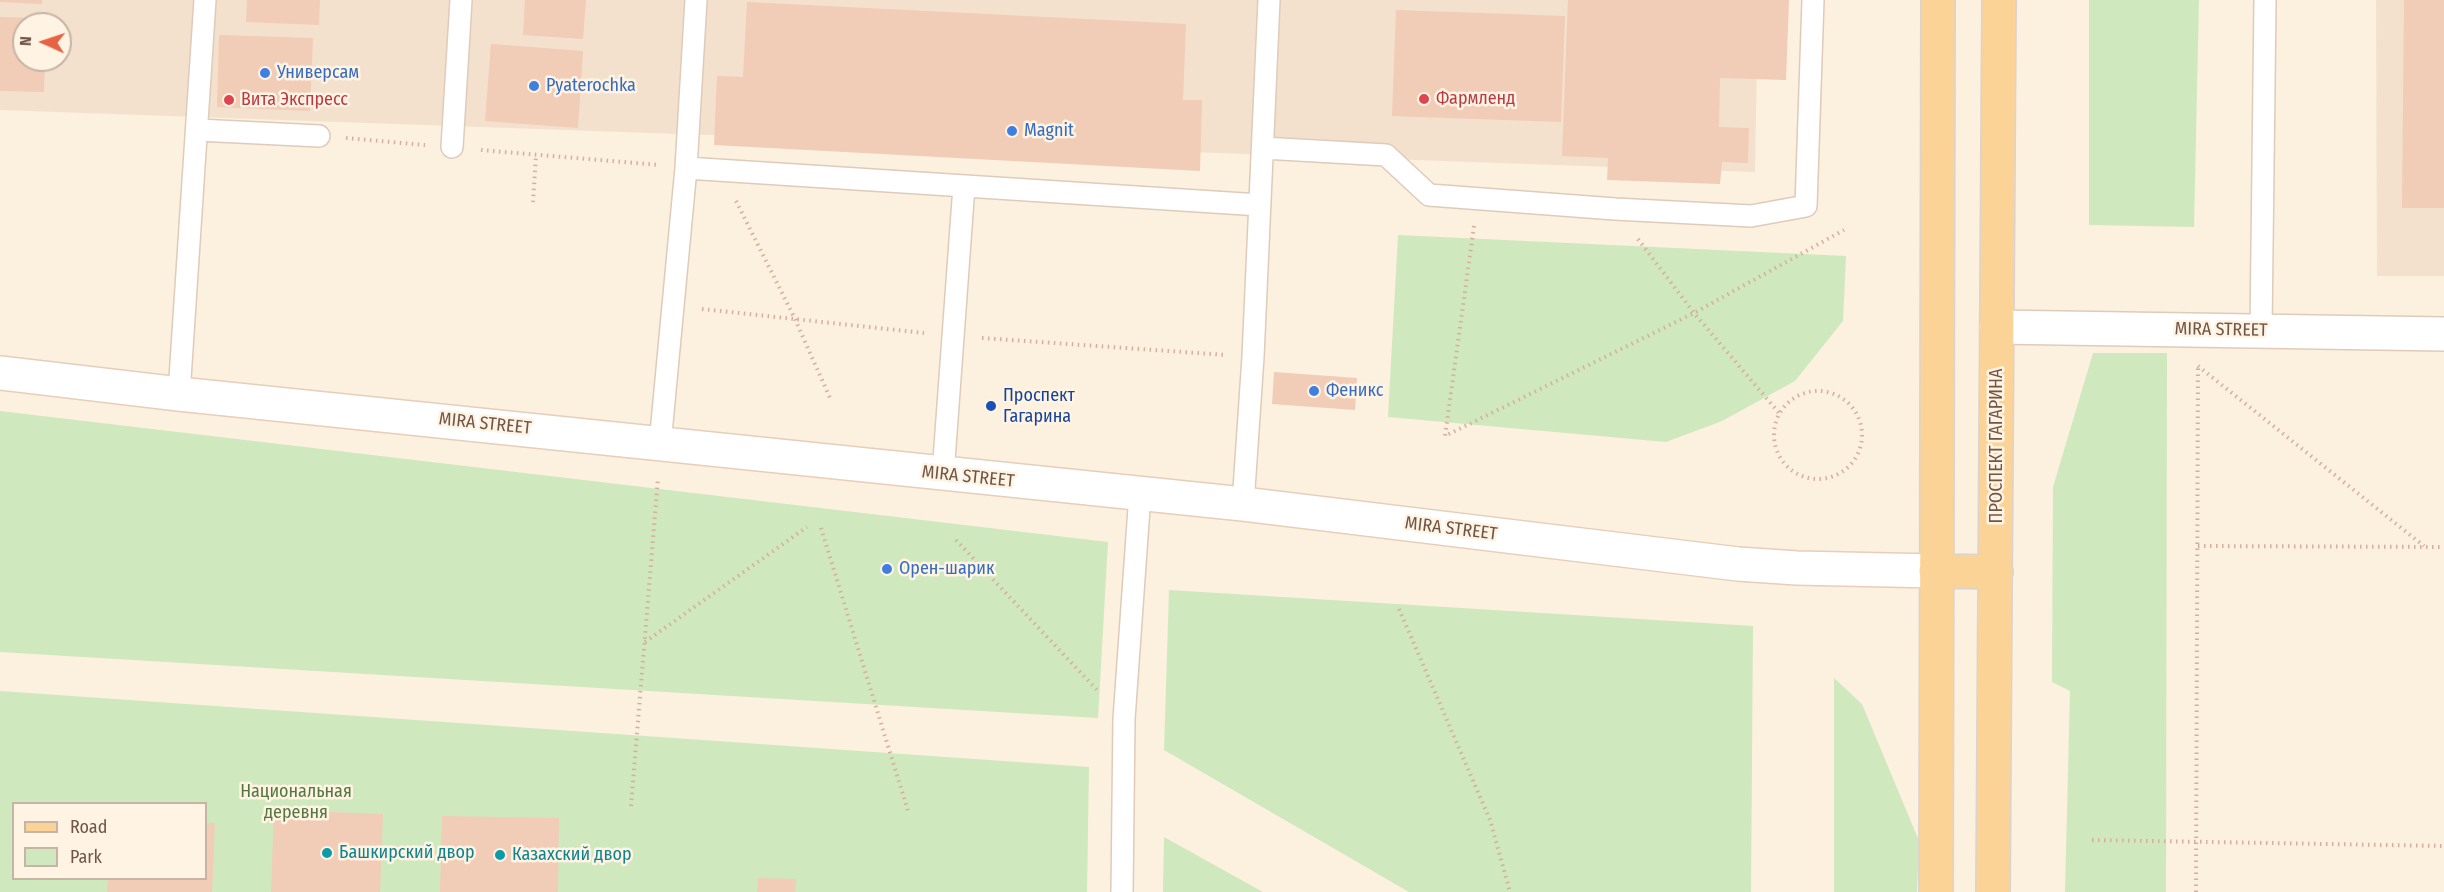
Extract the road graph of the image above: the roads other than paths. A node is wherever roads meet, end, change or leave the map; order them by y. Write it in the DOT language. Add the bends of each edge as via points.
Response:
graph roads {
  1 [pos="205,0"];
  2 [pos="461,0"];
  3 [pos="696,0"];
  4 [pos="1269,0"];
  5 [pos="1813,0"];
  6 [pos="1938,0"];
  7 [pos="1999,0"];
  8 [pos="2265,0"];
  9 [pos="198,130"];
  10 [pos="319,136"];
  11 [pos="452,147"];
  12 [pos="1263,148"];
  13 [pos="686,168"];
  14 [pos="964,186"];
  15 [pos="1260,205"];
  16 [pos="1998,327"];
  17 [pos="2261,330"];
  18 [pos="2444,334"];
  19 [pos="0,373"];
  20 [pos="179,394"];
  21 [pos="660,444"];
  22 [pos="943,474"];
  23 [pos="1140,494"];
  24 [pos="1243,504"];
  25 [pos="1936,571"];
  26 [pos="1996,572"];
  27 [pos="1122,892"];
  28 [pos="1936,892"];
  29 [pos="1993,892"];
  1 -- 9 [label="lane"];
  2 -- 11 [label="lane"];
  3 -- 13 [label="lane"];
  4 -- 12 [label="lane"];
  5 -- 12 [label="lane" via="1806,206 1751,216 1429,195 1386,155"];
  6 -- 25 [label="main road"];
  7 -- 16 [label="main road, ПРОСПЕКТ ГАГАРИНА"];
  8 -- 17 [label="lane"];
  9 -- 10 [label="lane"];
  9 -- 20 [label="lane"];
  12 -- 15 [label="lane"];
  13 -- 14 [label="lane"];
  13 -- 21 [label="lane"];
  14 -- 15 [label="lane"];
  14 -- 22 [label="lane"];
  15 -- 24 [label="lane"];
  16 -- 17 [label="main road, MIRA STREET"];
  16 -- 26 [label="main road, ПРОСПЕКТ ГАГАРИНА"];
  17 -- 18 [label="main road, MIRA STREET"];
  19 -- 20 [label="main road, MIRA STREET"];
  20 -- 21 [label="main road, MIRA STREET"];
  21 -- 22 [label="main road, MIRA STREET"];
  22 -- 23 [label="main road, MIRA STREET"];
  23 -- 24 [label="main road, MIRA STREET"];
  23 -- 27 [label="lane" via="1124,719"];
  24 -- 25 [label="main road, MIRA STREET" via="1738,564"];
  25 -- 26 [label="main road"];
  25 -- 28 [label="main road"];
  26 -- 29 [label="main road, ПРОСПЕКТ ГАГАРИНА"];
}
